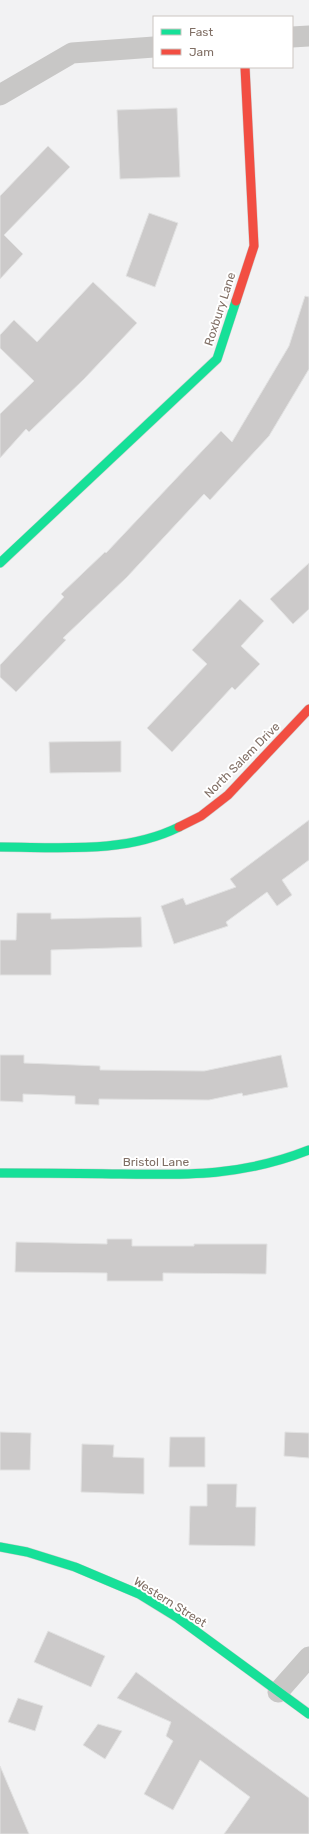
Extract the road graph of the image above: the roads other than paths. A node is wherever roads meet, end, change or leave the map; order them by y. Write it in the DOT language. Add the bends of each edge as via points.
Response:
graph roads {
  1 [pos="309,36"];
  2 [pos="293,37"];
  3 [pos="153,47"];
  4 [pos="245,68"];
  5 [pos="0,95"];
  6 [pos="0,563"];
  7 [pos="309,709"];
  8 [pos="0,847"];
  9 [pos="309,1150"];
  10 [pos="0,1173"];
  11 [pos="0,1547"];
  12 [pos="309,1657"];
  13 [pos="278,1692"];
  14 [pos="309,1714"];
  1 -- 2 [label="street"];
  3 -- 5 [label="street" via="72,53"];
  4 -- 6 [label="street, Roxbury Lane" via="254,246 217,359"];
  7 -- 8 [label="street, North Salem Drive" via="228,795 201,816 174,830 137,842 93,847"];
  9 -- 10 [label="street, Bristol Lane" via="253,1169 213,1174"];
  11 -- 13 [label="street, Western Street" via="27,1552 75,1567 139,1594 178,1618"];
  12 -- 13 [label="street"];
  13 -- 14 [label="street, Western Street"];
}
